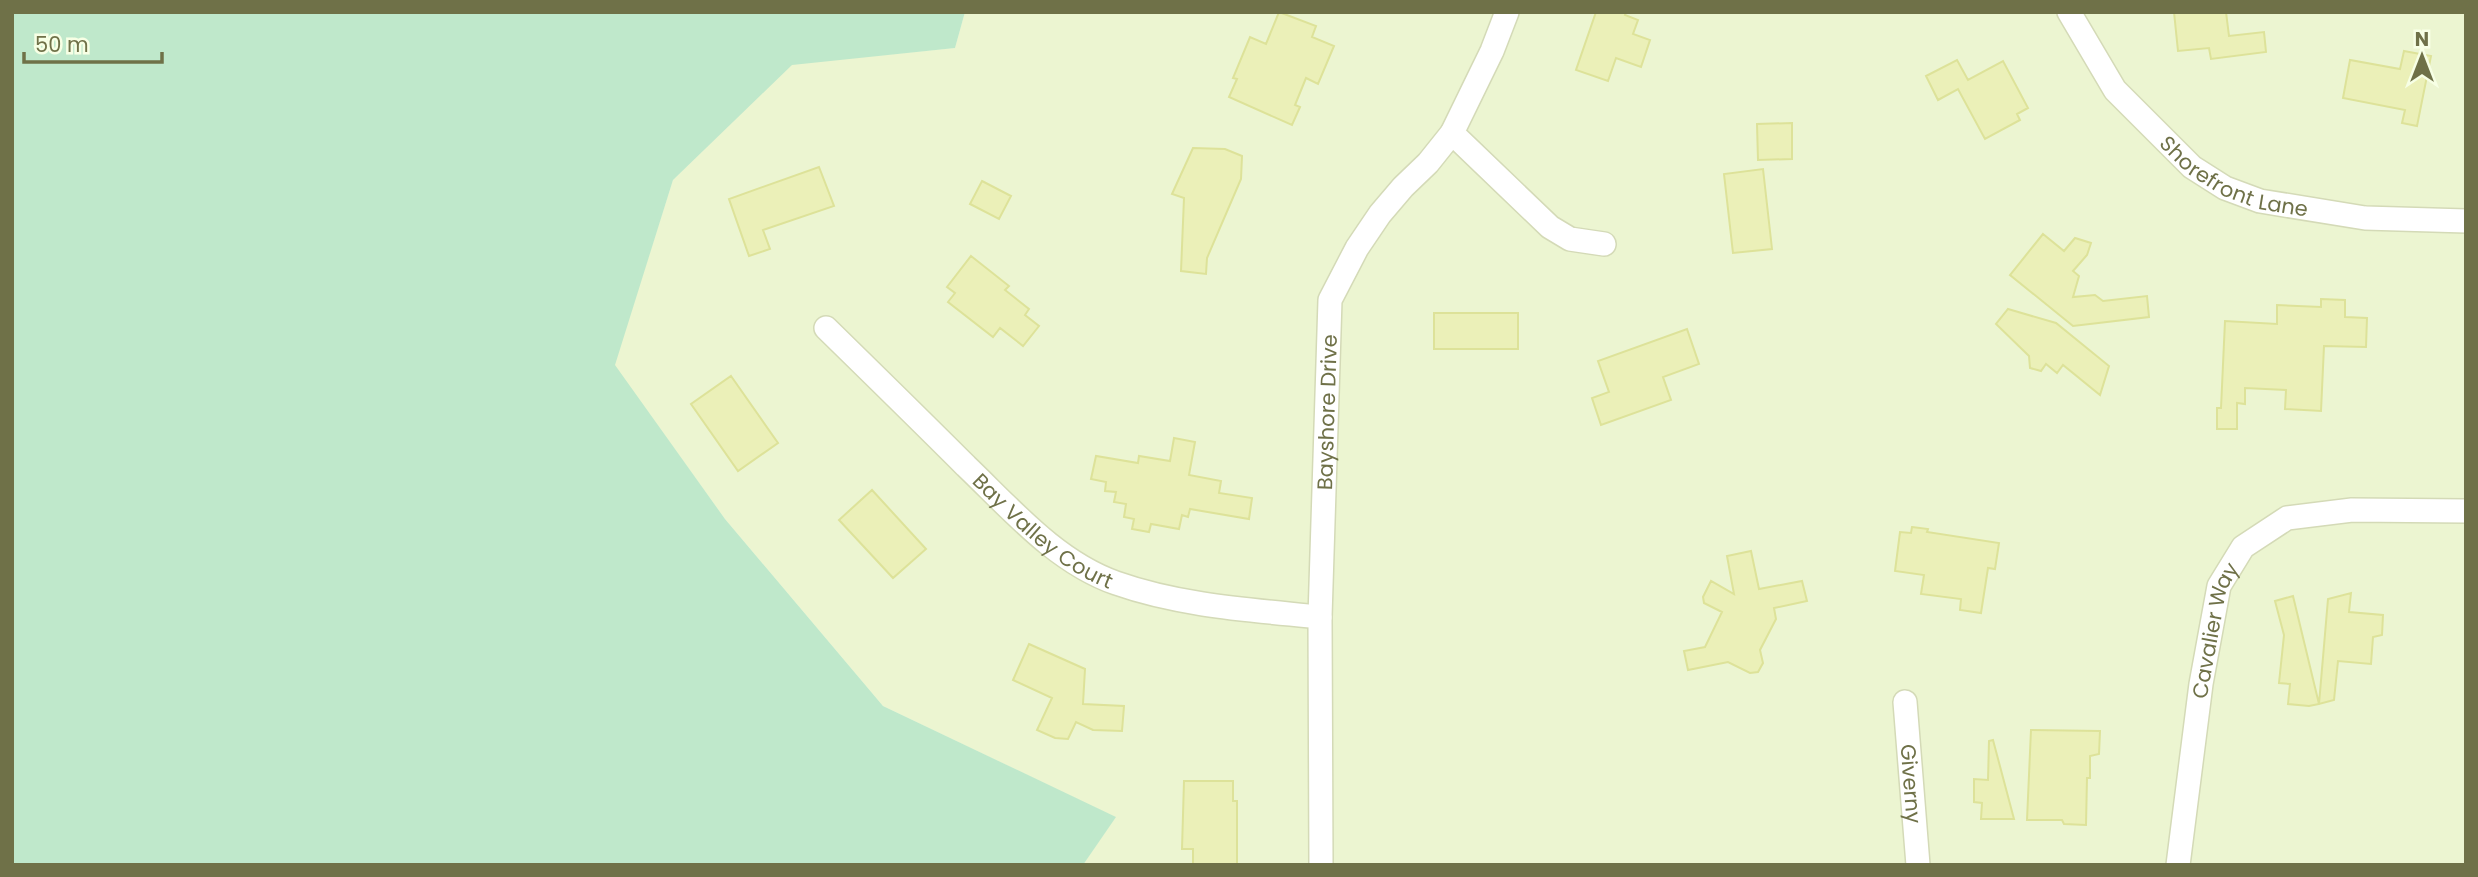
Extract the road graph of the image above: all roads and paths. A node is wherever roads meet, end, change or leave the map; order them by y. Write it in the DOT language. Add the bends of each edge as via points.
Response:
graph roads {
  1 [pos="1507,12"];
  2 [pos="2070,12"];
  3 [pos="1452,133"];
  4 [pos="2466,221"];
  5 [pos="1604,244"];
  6 [pos="826,328"];
  7 [pos="2466,511"];
  8 [pos="1320,617"];
  9 [pos="1905,702"];
  10 [pos="1321,865"];
  11 [pos="1918,865"];
  12 [pos="2178,865"];
  1 -- 3 [label="street, Bayshore Drive"];
  2 -- 4 [label="street, Shorefront Lane" via="2115,90 2192,167 2225,188 2260,201 2365,219"];
  3 -- 5 [label="street" via="1549,227 1570,239"];
  3 -- 8 [label="street, Bayshore Drive" via="1380,214 1330,300"];
  6 -- 8 [label="street, Bay Valley Court" via="1008,506 1083,568 1116,583 1214,607"];
  7 -- 12 [label="street, Cavalier Way" via="2352,510 2287,518 2243,547 2219,586 2201,684"];
  8 -- 10 [label="street, Bayshore Drive"];
  9 -- 11 [label="street, Giverny"];
}
